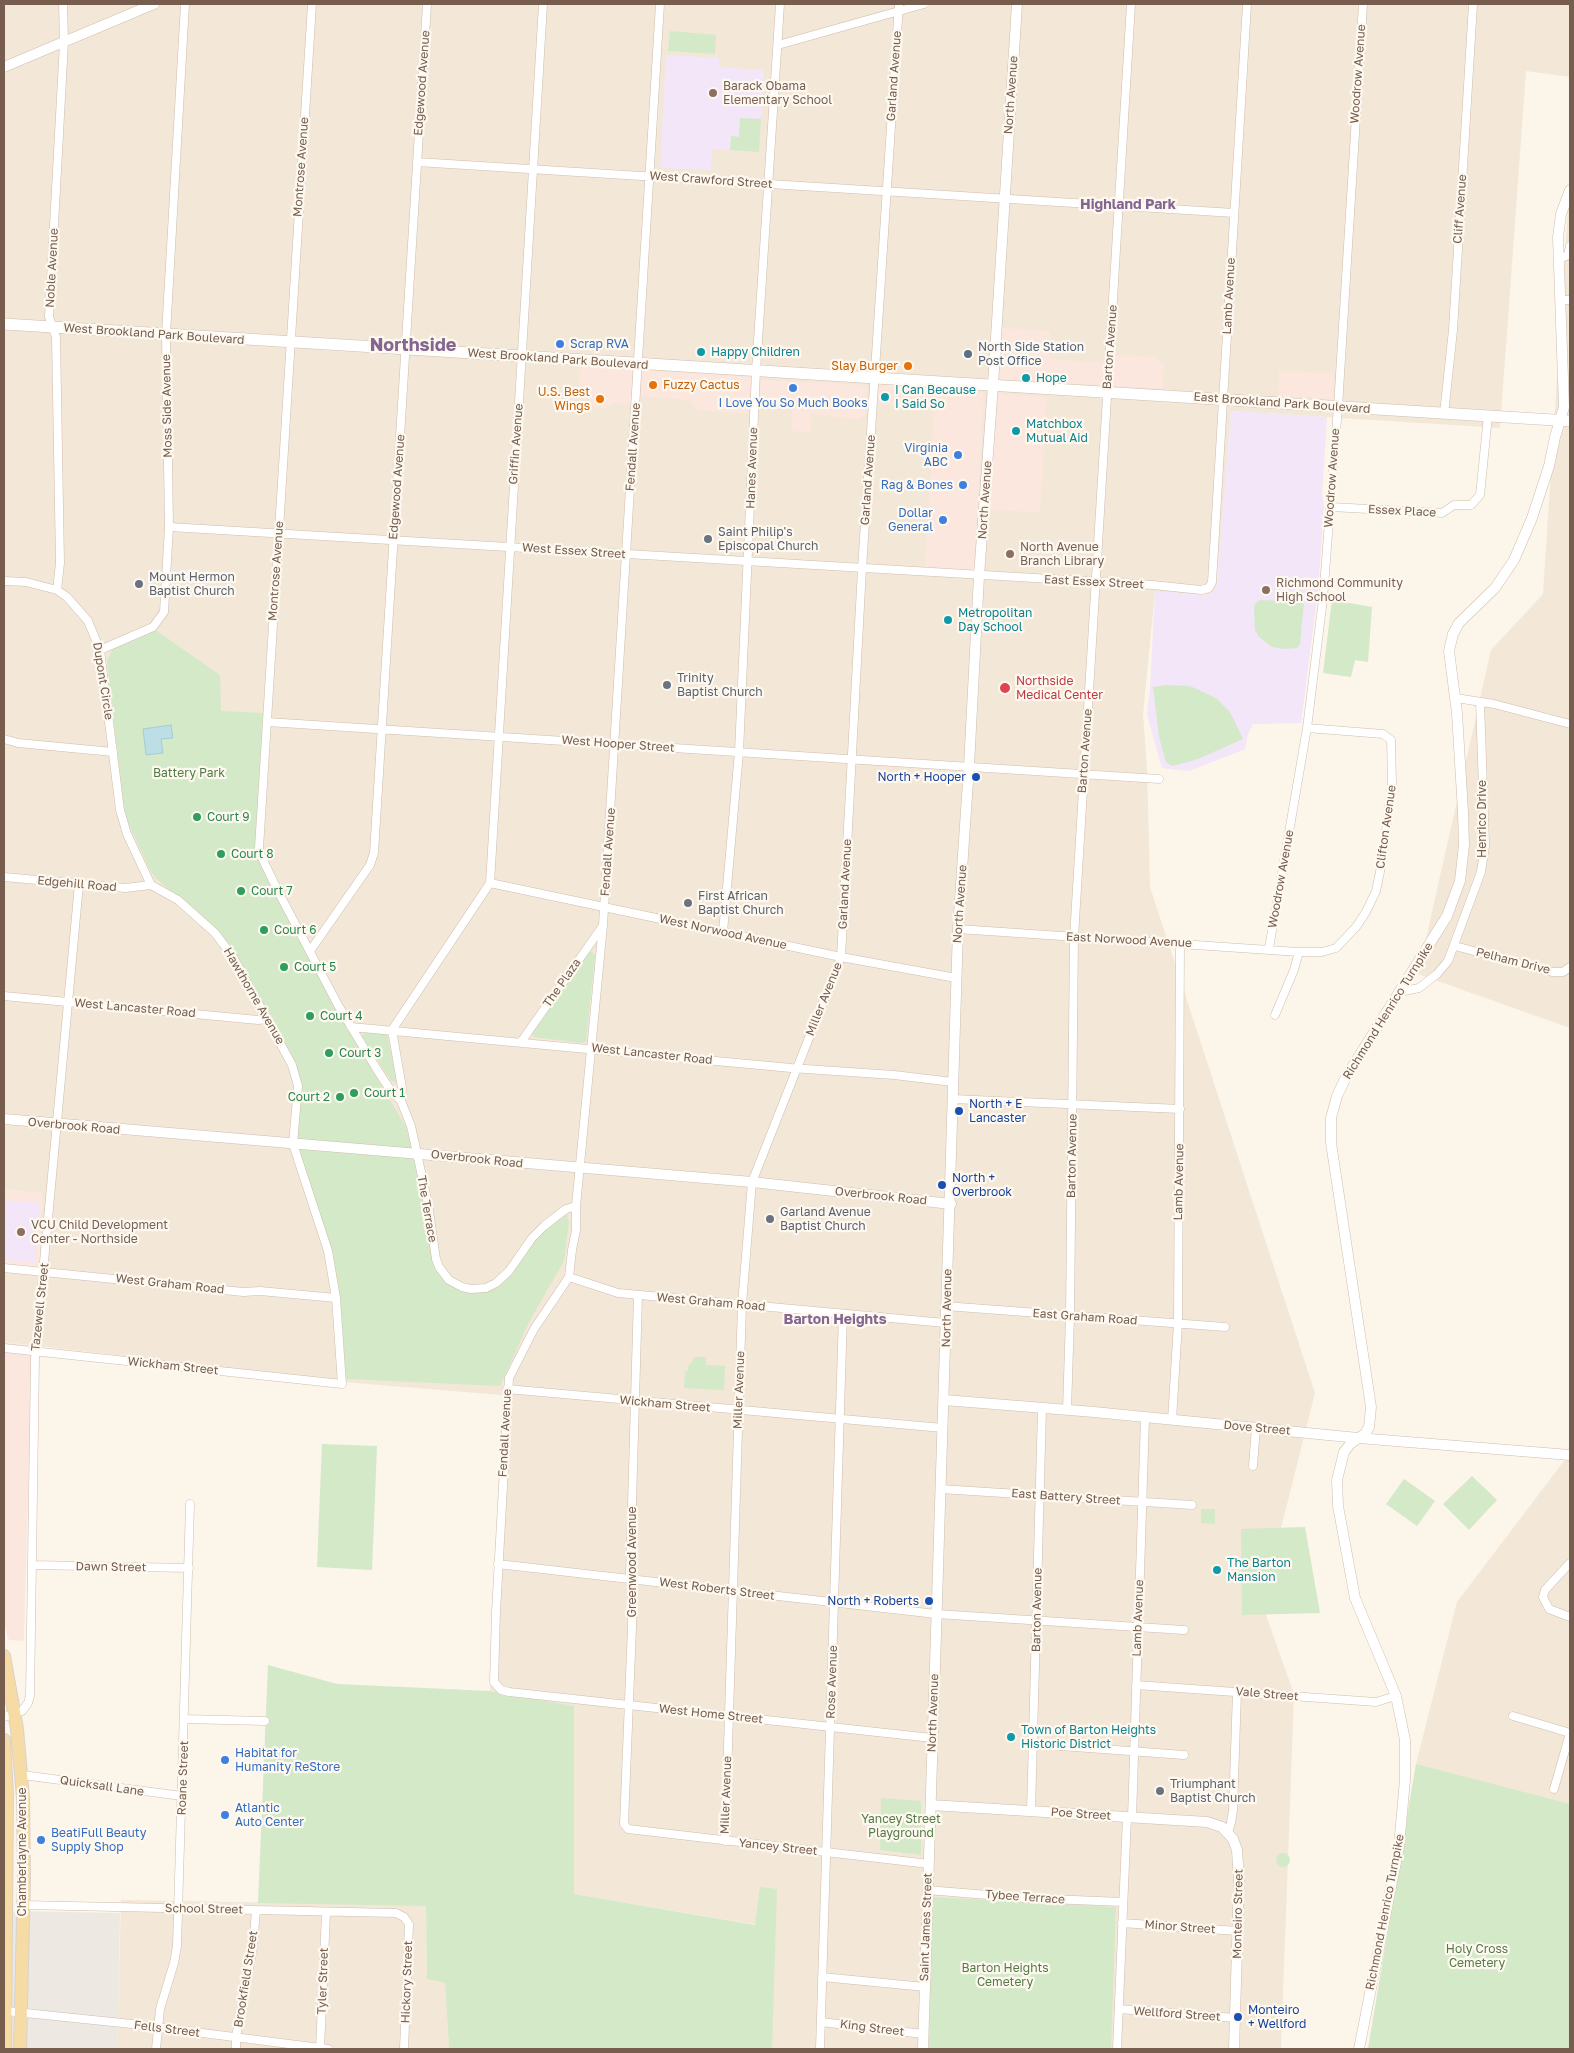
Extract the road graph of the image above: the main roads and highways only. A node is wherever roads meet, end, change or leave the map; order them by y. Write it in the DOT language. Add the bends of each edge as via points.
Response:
graph roads {
  1 [pos="4,324"];
  2 [pos="993,385"];
  3 [pos="1565,421"];
  4 [pos="4,1656"];
  5 [pos="9,1715"];
  6 [pos="4,1740"];
  7 [pos="5,1905"];
  8 [pos="5,2049"];
  9 [pos="20,2049"];
  1 -- 2 [label="main road, West Brookland Park Boulevard"];
  2 -- 3 [label="main road, East Brookland Park Boulevard"];
  4 -- 5 [label="main road, Chamberlayne Avenue"];
  5 -- 9 [label="main road, Chamberlayne Avenue" via="22,1775 24,1826"];
  6 -- 7 [label="main road, Chamberlayne Avenue" via="7,1793"];
  7 -- 8 [label="main road, Chamberlayne Avenue"];
}
